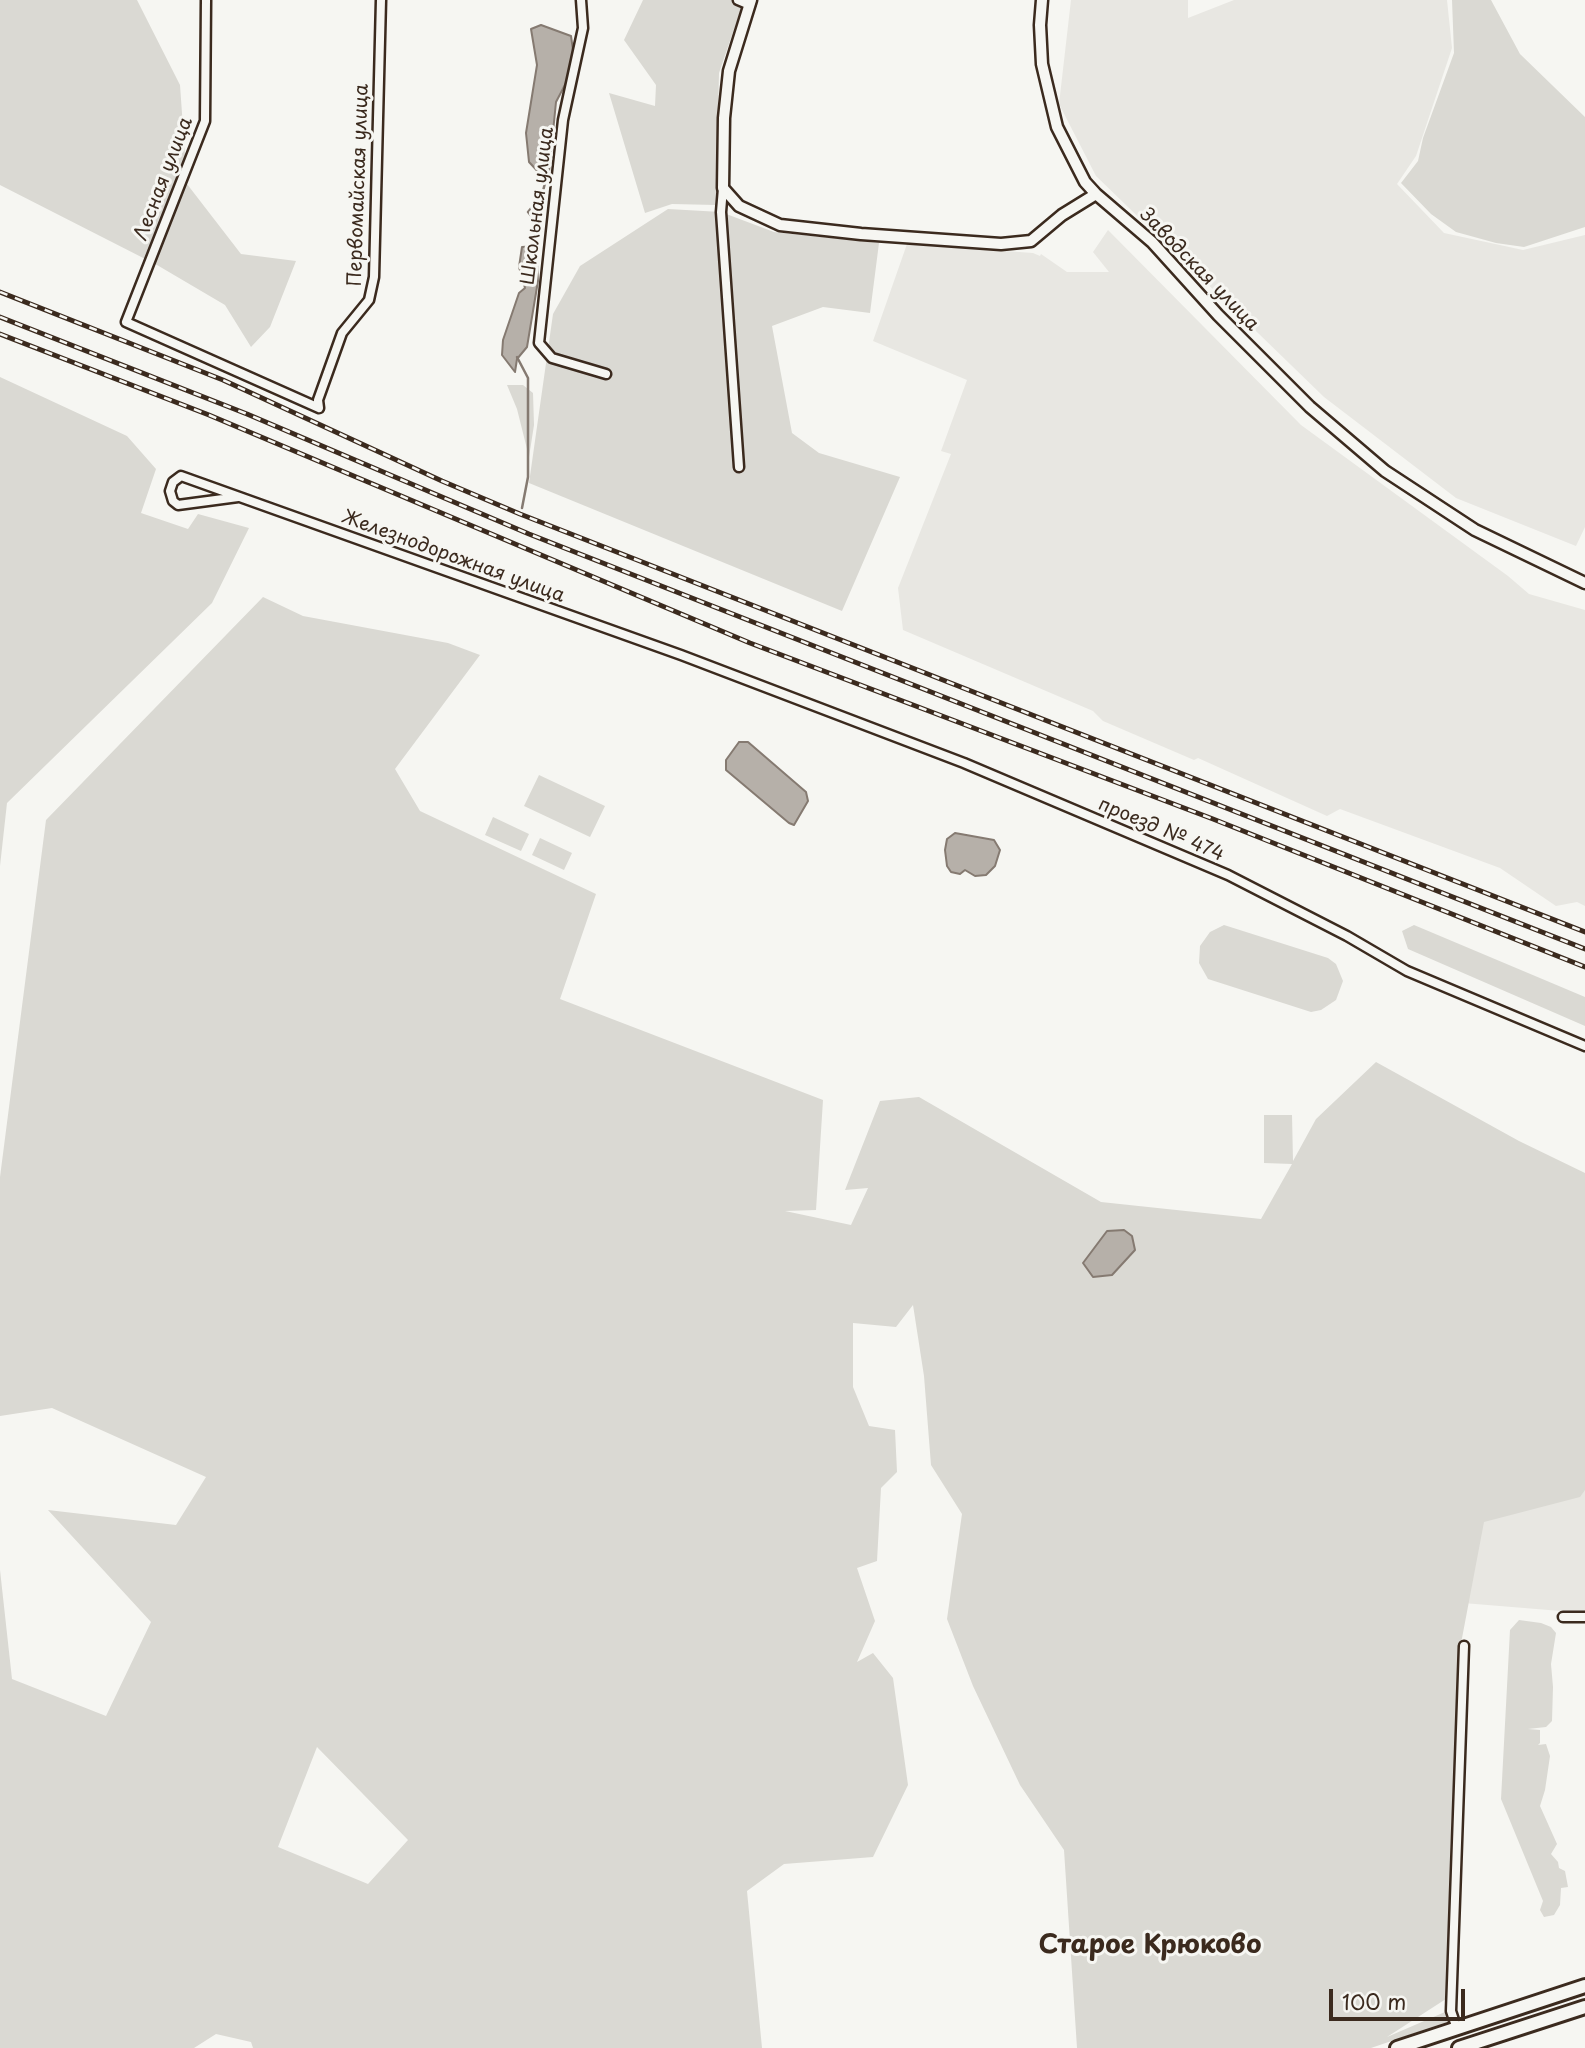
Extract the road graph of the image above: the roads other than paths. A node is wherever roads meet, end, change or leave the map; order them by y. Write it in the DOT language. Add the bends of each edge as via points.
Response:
graph roads {
  1 [pos="206,0"];
  2 [pos="381,0"];
  3 [pos="581,0"];
  4 [pos="738,0"];
  5 [pos="1042,0"];
  6 [pos="751,2"];
  7 [pos="723,188"];
  8 [pos="1096,194"];
  9 [pos="606,374"];
  10 [pos="318,400"];
  11 [pos="739,467"];
  12 [pos="238,497"];
  13 [pos="1585,583"];
  14 [pos="714,668"];
  15 [pos="1585,1046"];
  16 [pos="1563,1617"];
  17 [pos="1585,1618"];
  18 [pos="1464,1646"];
  19 [pos="1585,1986"];
  20 [pos="1585,2007"];
  21 [pos="1457,2029"];
  22 [pos="1397,2048"];
  23 [pos="1459,2048"];
  1 -- 10 [label="street, Лесная улица" via="205,121 126,322 319,408"];
  2 -- 10 [label="street, Первомайская улица" via="374,277 369,300 342,333"];
  3 -- 9 [label="street, Школьная улица" via="583,28 564,120 539,343 552,358"];
  4 -- 6 [label="street"];
  5 -- 8 [label="street, Заводская улица" via="1042,64 1058,127 1085,182"];
  6 -- 7 [label="street" via="729,71"];
  7 -- 8 [label="street" via="739,206 780,225 1001,244 1031,241"];
  7 -- 11 [label="street"];
  8 -- 13 [label="street, Заводская улица" via="1152,242 1310,407 1385,471 1475,530"];
  12 -- 12 [label="street, Железнодорожная улица" via="178,505 170,491 181,477"];
  12 -- 14 [label="street, Железнодорожная улица"];
  14 -- 15 [label="street, проезд № 474" via="964,763 1228,875 1407,971"];
  16 -- 17 [label="street"];
  18 -- 21 [label="street" via="1451,2011"];
  19 -- 21 [label="main road"];
  20 -- 23 [label="main road"];
  21 -- 22 [label="main road"];
}
